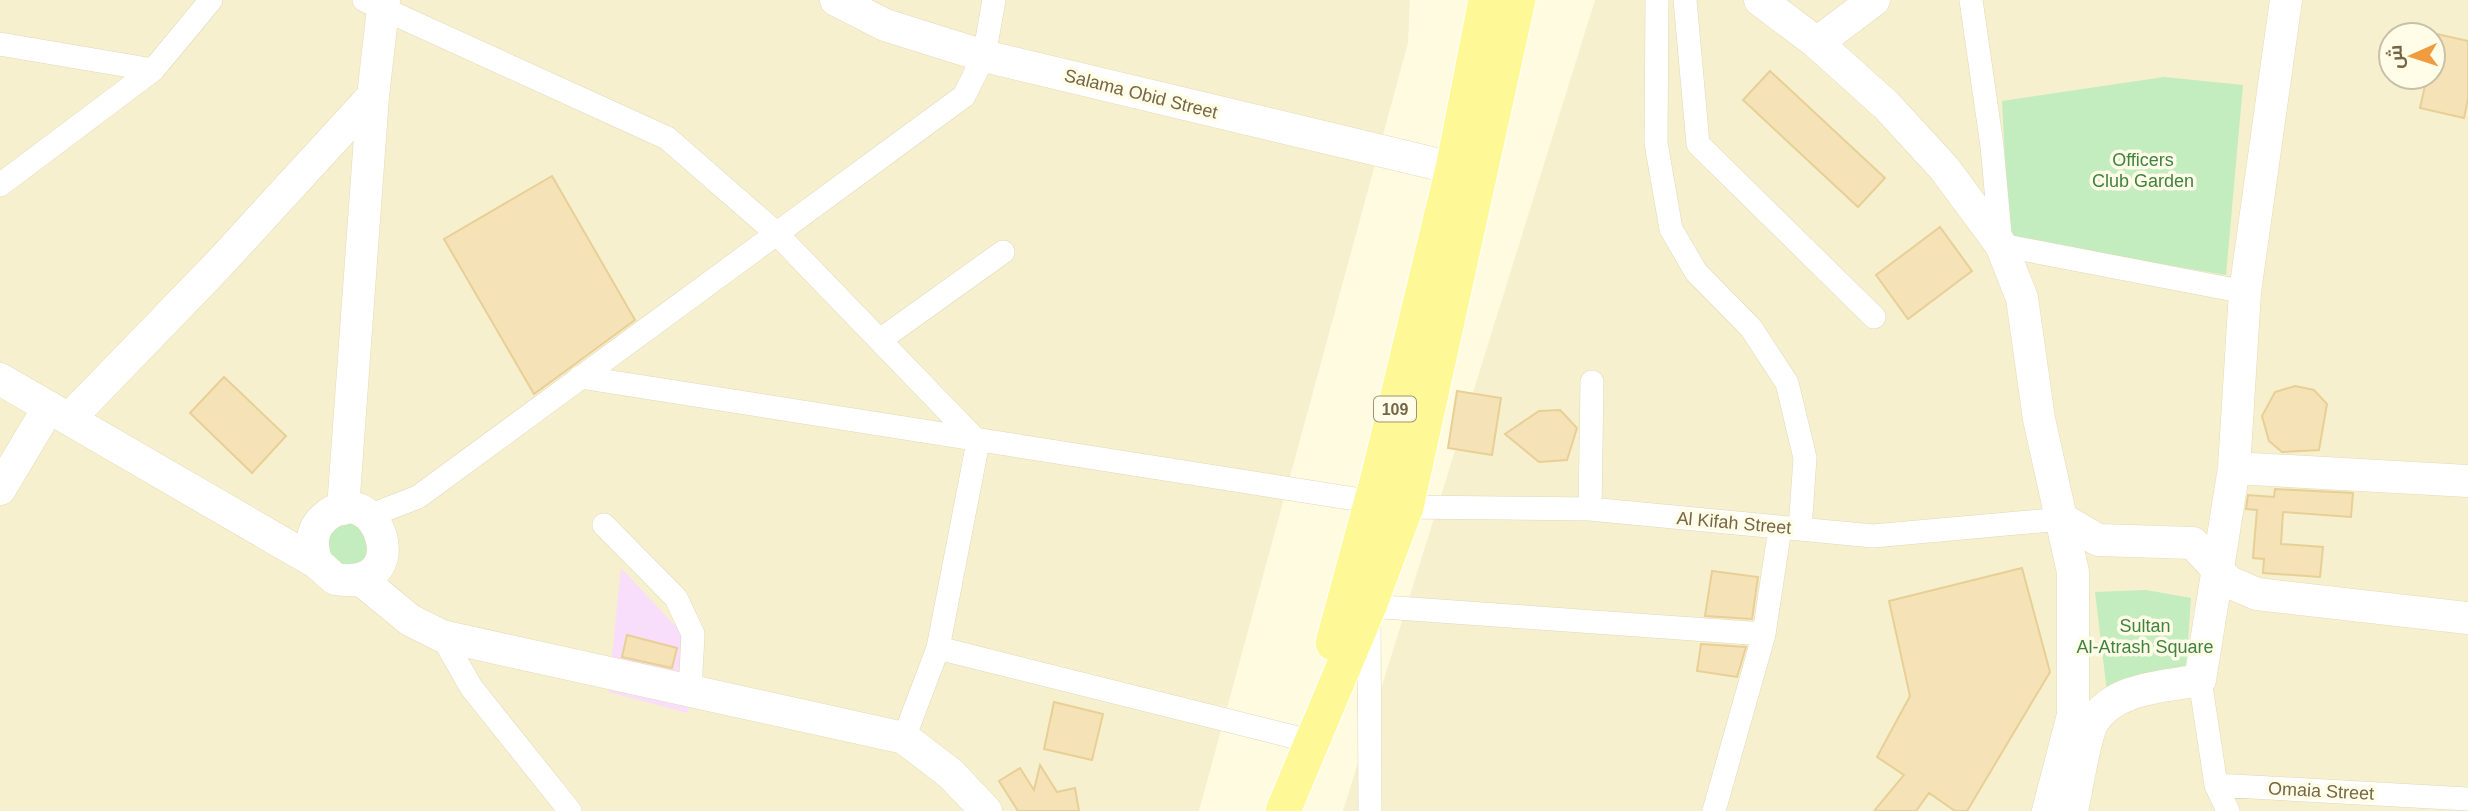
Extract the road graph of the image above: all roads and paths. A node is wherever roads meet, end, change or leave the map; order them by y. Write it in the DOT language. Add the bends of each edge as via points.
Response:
graph roads {
  1 [pos="211,0"];
  2 [pos="836,0"];
  3 [pos="993,0"];
  4 [pos="1486,0"];
  5 [pos="1518,0"];
  6 [pos="1657,0"];
  7 [pos="1685,0"];
  8 [pos="1760,0"];
  9 [pos="1874,0"];
  10 [pos="1971,0"];
  11 [pos="2286,0"];
  12 [pos="377,3"];
  13 [pos="1817,43"];
  14 [pos="0,44"];
  15 [pos="984,56"];
  16 [pos="153,70"];
  17 [pos="373,96"];
  18 [pos="1453,168"];
  19 [pos="0,185"];
  20 [pos="776,233"];
  21 [pos="2001,245"];
  22 [pos="1003,252"];
  23 [pos="2245,292"];
  24 [pos="1874,317"];
  25 [pos="880,340"];
  26 [pos="580,377"];
  27 [pos="0,379"];
  28 [pos="1592,383"];
  29 [pos="59,413"];
  30 [pos="978,442"];
  31 [pos="2234,468"];
  32 [pos="2468,481"];
  33 [pos="0,489"];
  34 [pos="418,497"];
  35 [pos="1372,500"];
  36 [pos="1406,507"];
  37 [pos="1590,509"];
  38 [pos="344,515"];
  39 [pos="234,516"];
  40 [pos="2062,519"];
  41 [pos="604,525"];
  42 [pos="1790,528"];
  43 [pos="384,549"];
  44 [pos="317,563"];
  45 [pos="2218,572"];
  46 [pos="360,579"];
  47 [pos="1369,606"];
  48 [pos="2468,618"];
  49 [pos="1764,634"];
  50 [pos="442,636"];
  51 [pos="938,648"];
  52 [pos="2200,680"];
  53 [pos="690,692"];
  54 [pos="904,738"];
  55 [pos="1298,738"];
  56 [pos="2217,785"];
  57 [pos="2468,799"];
  58 [pos="2399,803"];
  59 [pos="570,811"];
  60 [pos="986,811"];
  61 [pos="1282,811"];
  62 [pos="1370,811"];
  63 [pos="1714,811"];
  64 [pos="2048,811"];
  65 [pos="2072,811"];
  66 [pos="2228,811"];
  1 -- 16 [label="street"];
  2 -- 15 [label="main road, Salama Obid Street" via="885,25"];
  3 -- 15 [label="street"];
  4 -- 18 [label="main road, 109"];
  5 -- 36 [label="main road"];
  6 -- 42 [label="street" via="1656,143 1671,229 1696,272 1751,328 1787,383 1805,458"];
  7 -- 24 [label="street" via="1698,144"];
  8 -- 13 [label="main road"];
  9 -- 13 [label="main road"];
  10 -- 21 [label="street"];
  11 -- 23 [label="main road"];
  12 -- 17 [label="main road"];
  12 -- 20 [label="street" via="667,138"];
  13 -- 21 [label="main road" via="1886,105 1936,159"];
  14 -- 16 [label="street"];
  15 -- 18 [label="main road, Salama Obid Street"];
  15 -- 20 [label="street" via="964,96"];
  16 -- 19 [label="street"];
  17 -- 29 [label="main road" via="218,265"];
  17 -- 38 [label="main road"];
  18 -- 35 [label="main road, 109"];
  20 -- 25 [label="street"];
  20 -- 26 [label="street"];
  21 -- 23 [label="street"];
  21 -- 40 [label="main road" via="2022,298 2039,419"];
  22 -- 25 [label="street"];
  23 -- 31 [label="main road"];
  25 -- 30 [label="street"];
  26 -- 30 [label="street, Al Kifah Street"];
  26 -- 34 [label="street"];
  27 -- 29 [label="main road"];
  28 -- 37 [label="street"];
  29 -- 33 [label="main road"];
  29 -- 39 [label="main road"];
  30 -- 35 [label="street, Al Kifah Street"];
  30 -- 51 [label="street"];
  31 -- 32 [label="main road"];
  31 -- 45 [label="main road"];
  34 -- 38 [label="street"];
  34 -- 43 [label="street" via="398,521"];
  35 -- 36 [label="street, Al Kifah Street"];
  35 -- 55 [label="main road, 109" via="1334,642"];
  36 -- 37 [label="street, Al Kifah Street"];
  36 -- 47 [label="main road"];
  37 -- 42 [label="street, Al Kifah Street"];
  38 -- 39 [label="main road" via="277,522"];
  38 -- 43 [label="main road" via="383,536"];
  38 -- 44 [label="main road" via="313,534"];
  39 -- 44 [label="main road"];
  40 -- 42 [label="street, Al Kifah Street" via="1873,536"];
  40 -- 45 [label="main road" via="2098,540 2193,543"];
  40 -- 64 [label="main road" via="2073,572 2073,715"];
  41 -- 53 [label="street" via="676,598 692,634"];
  42 -- 49 [label="street"];
  43 -- 46 [label="main road" via="376,568"];
  44 -- 46 [label="main road" via="335,579"];
  45 -- 48 [label="main road" via="2257,594"];
  45 -- 52 [label="main road"];
  46 -- 50 [label="main road" via="410,621"];
  47 -- 49 [label="street"];
  47 -- 61 [label="main road"];
  47 -- 62 [label="street"];
  49 -- 63 [label="street"];
  50 -- 53 [label="main road"];
  50 -- 59 [label="street" via="471,687"];
  51 -- 54 [label="street"];
  51 -- 55 [label="street"];
  52 -- 56 [label="street"];
  52 -- 65 [label="main road" via="2136,692 2110,703 2092,723"];
  53 -- 54 [label="main road"];
  54 -- 60 [label="main road" via="951,774"];
  55 -- 61 [label="main road, 109"];
  56 -- 58 [label="street, Omaia Street"];
  56 -- 66 [label="street"];
  57 -- 58 [label="street, Omaia Street"];
}
